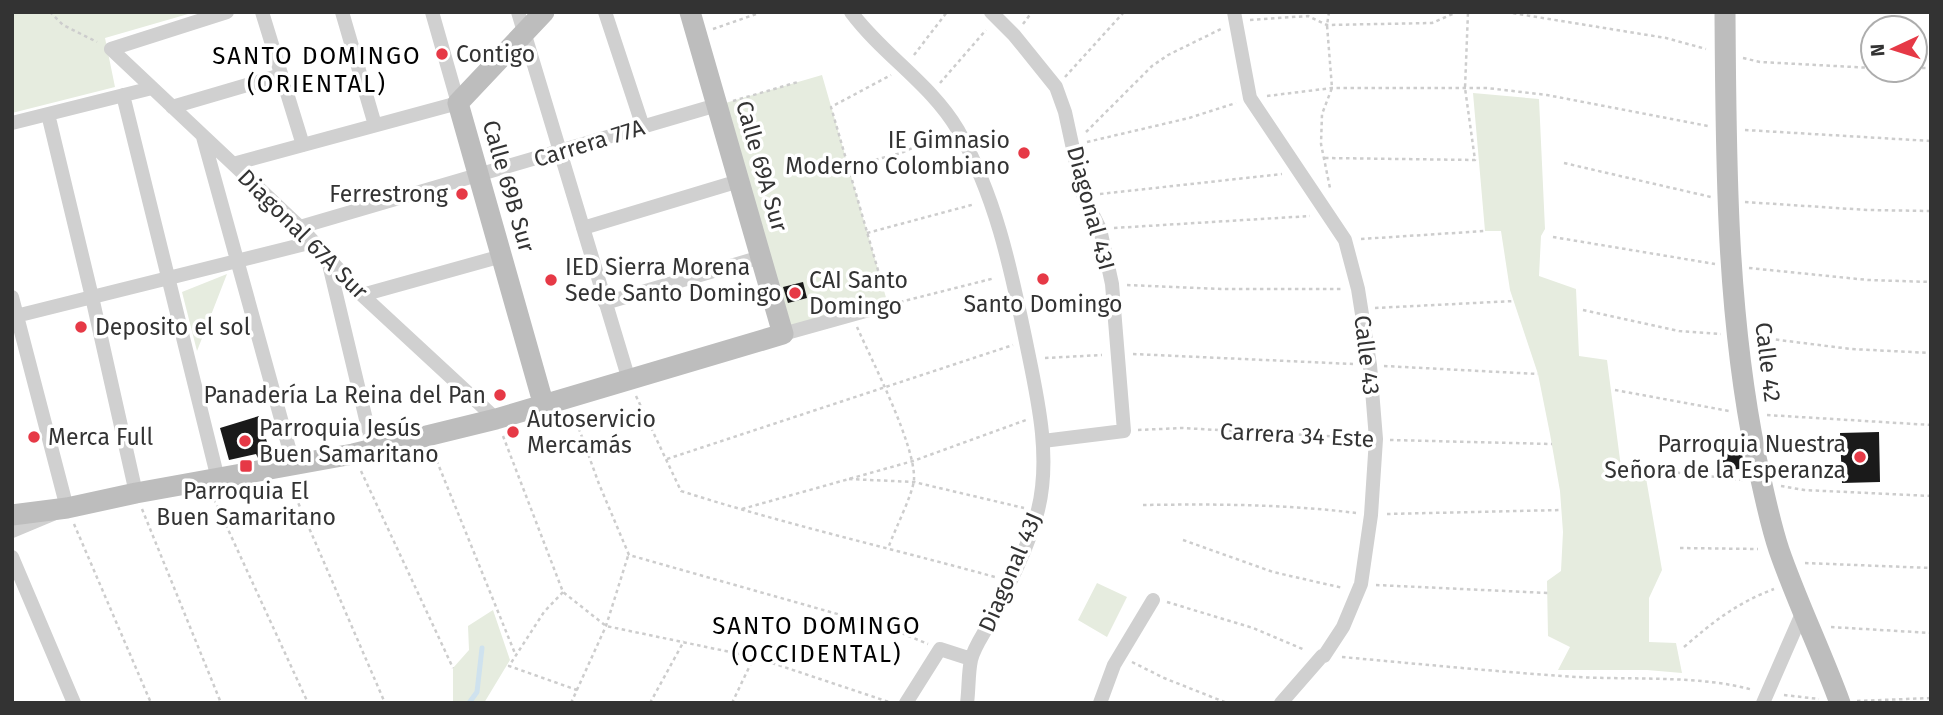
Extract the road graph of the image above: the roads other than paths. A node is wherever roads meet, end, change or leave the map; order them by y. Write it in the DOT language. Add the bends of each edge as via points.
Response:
graph roads {
  1 [pos="228,12"];
  2 [pos="262,12"];
  3 [pos="342,12"];
  4 [pos="432,12"];
  5 [pos="518,12"];
  6 [pos="544,12"];
  7 [pos="605,12"];
  8 [pos="690,12"];
  9 [pos="851,12"];
  10 [pos="1234,12"];
  11 [pos="1725,12"];
  12 [pos="995,15"];
  13 [pos="524,33"];
  14 [pos="281,75"];
  15 [pos="152,88"];
  16 [pos="123,95"];
  17 [pos="458,103"];
  18 [pos="717,105"];
  19 [pos="172,107"];
  20 [pos="48,114"];
  21 [pos="12,123"];
  22 [pos="376,125"];
  23 [pos="643,127"];
  24 [pos="202,135"];
  25 [pos="303,145"];
  26 [pos="560,152"];
  27 [pos="233,164"];
  28 [pos="479,176"];
  29 [pos="739,181"];
  30 [pos="300,228"];
  31 [pos="583,228"];
  32 [pos="313,242"];
  33 [pos="326,255"];
  34 [pos="502,256"];
  35 [pos="761,257"];
  36 [pos="237,261"];
  37 [pos="170,278"];
  38 [pos="362,295"];
  39 [pos="92,297"];
  40 [pos="12,298"];
  41 [pos="605,303"];
  42 [pos="887,305"];
  43 [pos="15,317"];
  44 [pos="783,334"];
  45 [pos="629,380"];
  46 [pos="544,406"];
  47 [pos="496,419"];
  48 [pos="1043,441"];
  49 [pos="363,451"];
  50 [pos="289,467"];
  51 [pos="212,480"];
  52 [pos="136,493"];
  53 [pos="67,508"];
  54 [pos="12,514"];
  55 [pos="12,531"];
  56 [pos="12,556"];
  57 [pos="1153,600"];
  58 [pos="1807,618"];
  59 [pos="971,659"];
  60 [pos="1765,698"];
  61 [pos="1840,702"];
  62 [pos="74,703"];
  63 [pos="906,703"];
  64 [pos="967,703"];
  65 [pos="1100,703"];
  66 [pos="1281,703"];
  1 -- 15 [label="street, Diagonal 67A Sur" via="111,48"];
  2 -- 14 [label="street"];
  3 -- 22 [label="street"];
  4 -- 17 [label="street"];
  5 -- 13 [label="street"];
  6 -- 13 [label="street"];
  7 -- 23 [label="street"];
  8 -- 18 [label="street, Calle 69A Sur"];
  9 -- 48 [label="street, Diagonal 43J" via="957,129 992,200 1031,359"];
  10 -- 66 [label="street, Calle 43" via="1250,98 1345,240 1359,289 1376,439 1360,588 1323,656"];
  11 -- 58 [label="street, Calle 42" via="1737,335 1762,482 1782,556"];
  12 -- 48 [label="street, Diagonal 43I" via="1056,87 1083,195 1100,229 1112,284 1124,431"];
  13 -- 17 [label="street"];
  13 -- 26 [label="street"];
  14 -- 19 [label="street"];
  14 -- 25 [label="street"];
  15 -- 16 [label="street"];
  15 -- 19 [label="street, Diagonal 67A Sur"];
  16 -- 20 [label="street"];
  16 -- 37 [label="street"];
  17 -- 22 [label="street"];
  17 -- 28 [label="street, Calle 69B Sur"];
  18 -- 23 [label="street, Carrera 77A"];
  18 -- 29 [label="street, Calle 69A Sur"];
  19 -- 24 [label="street, Diagonal 67A Sur"];
  20 -- 21 [label="street"];
  20 -- 39 [label="street"];
  22 -- 25 [label="street"];
  23 -- 26 [label="street, Carrera 77A"];
  24 -- 27 [label="street, Diagonal 67A Sur"];
  24 -- 36 [label="street"];
  25 -- 27 [label="street"];
  26 -- 28 [label="street, Carrera 77A"];
  26 -- 31 [label="street"];
  27 -- 30 [label="street, Diagonal 67A Sur"];
  28 -- 30 [label="street, Carrera 77A"];
  28 -- 34 [label="street, Calle 69B Sur"];
  29 -- 31 [label="street"];
  29 -- 35 [label="street, Calle 69A Sur"];
  30 -- 32 [label="street, Diagonal 67A Sur"];
  31 -- 41 [label="street"];
  32 -- 33 [label="street, Diagonal 67A Sur"];
  32 -- 36 [label="street"];
  33 -- 38 [label="street, Diagonal 67A Sur"];
  33 -- 49 [label="street"];
  34 -- 38 [label="street"];
  34 -- 46 [label="street, Calle 69B Sur"];
  35 -- 41 [label="street"];
  35 -- 44 [label="street, Calle 69A Sur"];
  36 -- 37 [label="street"];
  36 -- 50 [label="street"];
  37 -- 39 [label="street"];
  37 -- 51 [label="street"];
  38 -- 47 [label="street, Diagonal 67A Sur"];
  39 -- 43 [label="street"];
  39 -- 52 [label="street"];
  40 -- 43 [label="street"];
  41 -- 45 [label="street"];
  42 -- 44 [label="street"];
  43 -- 53 [label="street"];
  44 -- 45 [label="street"];
  45 -- 46 [label="street"];
  46 -- 47 [label="street"];
  47 -- 49 [label="street"];
  48 -- 59 [label="street, Diagonal 43J" via="1038,511 1011,582"];
  49 -- 50 [label="street"];
  50 -- 51 [label="street"];
  51 -- 52 [label="street"];
  52 -- 53 [label="street"];
  53 -- 54 [label="street"];
  53 -- 55 [label="street"];
  56 -- 62 [label="street"];
  57 -- 65 [label="street" via="1120,656"];
  58 -- 60 [label="street"];
  58 -- 61 [label="street, Calle 42"];
  59 -- 63 [label="street" via="940,649"];
  59 -- 64 [label="street, Diagonal 43J"];
}
